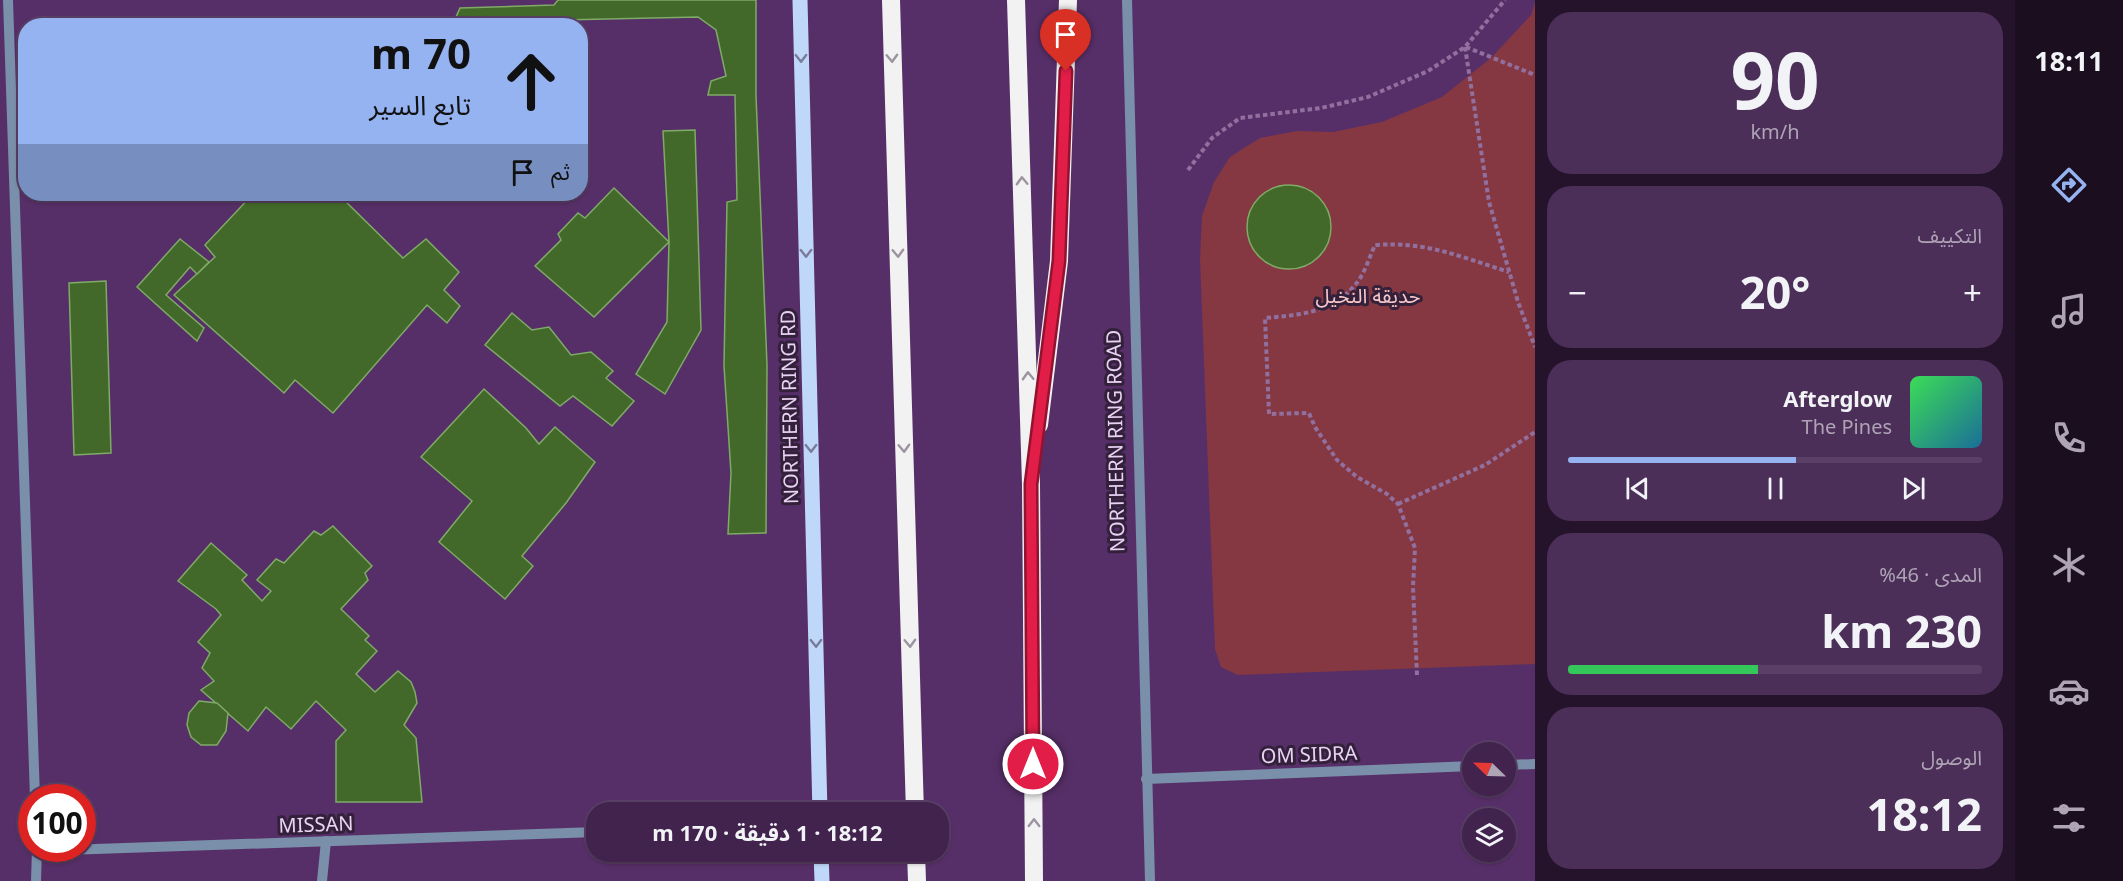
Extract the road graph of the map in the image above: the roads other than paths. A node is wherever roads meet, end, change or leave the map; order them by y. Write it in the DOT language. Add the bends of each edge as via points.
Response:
graph roads {
  1 [pos="8,0"];
  2 [pos="800,0"];
  3 [pos="891,0"];
  4 [pos="1016,0"];
  5 [pos="1068,0"];
  6 [pos="1127,0"];
  7 [pos="1031,484"];
  8 [pos="1535,764"];
  9 [pos="1516,765"];
  10 [pos="1462,766"];
  11 [pos="1146,779"];
  12 [pos="35,784"];
  13 [pos="820,802"];
  14 [pos="915,802"];
  15 [pos="586,832"];
  16 [pos="326,842"];
  17 [pos="96,848"];
  18 [pos="37,862"];
  19 [pos="821,862"];
  20 [pos="916,862"];
  21 [pos="36,881"];
  22 [pos="322,881"];
  23 [pos="822,881"];
  24 [pos="917,881"];
  25 [pos="1034,881"];
  26 [pos="1150,881"];
  1 -- 12 [label="street"];
  2 -- 13 [label="main road, NORTHERN RING RD, one-way"];
  3 -- 14 [label="highway, one-way"];
  7 -- 4 [label="highway, one-way"];
  5 -- 7 [label="highway" via="1059,261"];
  6 -- 11 [label="street, NORTHERN RING ROAD"];
  25 -- 7 [label="highway, one-way"];
  8 -- 9 [label="street"];
  10 -- 11 [label="street, OM SIDRA"];
  11 -- 26 [label="street, NORTHERN RING ROAD"];
  15 -- 16 [label="street, MISSAN"];
  16 -- 17 [label="street, MISSAN"];
  16 -- 22 [label="street"];
  18 -- 21 [label="street"];
  19 -- 23 [label="main road"];
  20 -- 24 [label="highway"];
}
